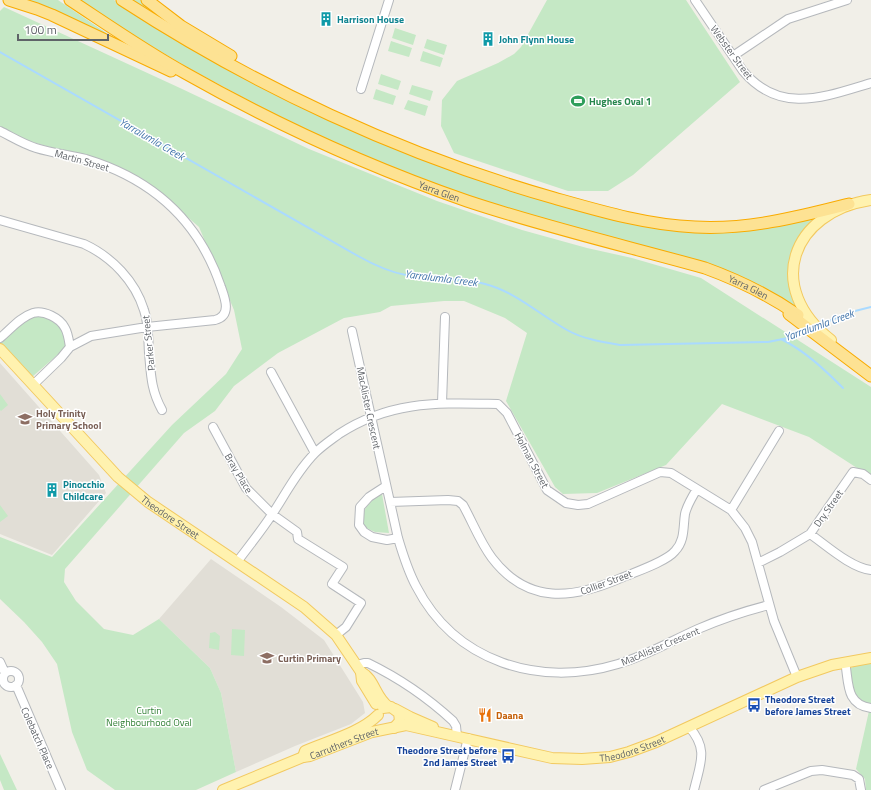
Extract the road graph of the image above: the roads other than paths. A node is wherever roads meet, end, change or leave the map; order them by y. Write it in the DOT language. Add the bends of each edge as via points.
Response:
graph roads {
  1 [pos="9,0"];
  2 [pos="70,0"];
  3 [pos="122,0"];
  4 [pos="147,0"];
  5 [pos="389,0"];
  6 [pos="695,0"];
  7 [pos="847,0"];
  8 [pos="0,2"];
  9 [pos="23,4"];
  10 [pos="733,56"];
  11 [pos="871,83"];
  12 [pos="361,89"];
  13 [pos="230,98"];
  14 [pos="0,131"];
  15 [pos="453,165"];
  16 [pos="871,199"];
  17 [pos="854,203"];
  18 [pos="0,220"];
  19 [pos="799,314"];
  20 [pos="445,317"];
  21 [pos="147,327"];
  22 [pos="352,330"];
  23 [pos="0,338"];
  24 [pos="828,339"];
  25 [pos="70,347"];
  26 [pos="0,349"];
  27 [pos="871,370"];
  28 [pos="271,372"];
  29 [pos="871,376"];
  30 [pos="33,385"];
  31 [pos="442,403"];
  32 [pos="162,410"];
  33 [pos="371,418"];
  34 [pos="213,427"];
  35 [pos="779,431"];
  36 [pos="315,453"];
  37 [pos="871,480"];
  38 [pos="386,486"];
  39 [pos="697,489"];
  40 [pos="390,502"];
  41 [pos="731,510"];
  42 [pos="272,514"];
  43 [pos="810,534"];
  44 [pos="398,538"];
  45 [pos="237,562"];
  46 [pos="758,563"];
  47 [pos="871,570"];
  48 [pos="769,605"];
  49 [pos="336,635"];
  50 [pos="869,656"];
  51 [pos="845,660"];
  52 [pos="0,662"];
  53 [pos="359,668"];
  54 [pos="797,677"];
  55 [pos="392,708"];
  56 [pos="871,708"];
  57 [pos="378,714"];
  58 [pos="689,727"];
  59 [pos="390,729"];
  60 [pos="453,735"];
  61 [pos="468,738"];
  62 [pos="303,757"];
  63 [pos="61,790"];
  64 [pos="223,790"];
  65 [pos="455,790"];
  66 [pos="694,790"];
  67 [pos="764,790"];
  68 [pos="861,790"];
  1 -- 9 [label="highway"];
  2 -- 13 [label="highway, Yarra Glen" via="129,39"];
  3 -- 15 [label="highway" via="201,48 274,87 376,134"];
  4 -- 15 [label="highway" via="204,41 277,83"];
  5 -- 12 [label="street"];
  6 -- 10 [label="street, Webster Street"];
  7 -- 10 [label="street" via="788,19"];
  8 -- 9 [label="highway"];
  9 -- 13 [label="highway"];
  10 -- 11 [label="street, Webster Street" via="752,81 784,97 824,97"];
  13 -- 19 [label="highway, Yarra Glen" via="336,149 442,192 521,218 705,268 735,279"];
  14 -- 21 [label="street, Martin Street" via="35,148 108,167 146,186 184,219 206,251 216,272 226,309 221,318"];
  15 -- 17 [label="highway" via="586,207 640,220 682,226 721,227 757,224"];
  16 -- 17 [label="main road"];
  17 -- 19 [label="main road" via="818,222 805,237 797,252 793,283"];
  18 -- 21 [label="street, Parker Street" via="84,244 107,258 131,283 145,312"];
  19 -- 24 [label="highway, Yarra Glen"];
  20 -- 31 [label="street"];
  21 -- 25 [label="street" via="91,336"];
  21 -- 32 [label="street, Parker Street" via="151,378 155,396"];
  22 -- 33 [label="street, MacAlister Crescent"];
  23 -- 25 [label="street" via="24,318 34,313 43,313 60,321 65,328"];
  24 -- 27 [label="main road"];
  24 -- 29 [label="highway, Yarra Glen"];
  25 -- 30 [label="street"];
  26 -- 30 [label="main road, Theodore Street"];
  28 -- 36 [label="street"];
  30 -- 45 [label="main road, Theodore Street" via="126,485"];
  31 -- 33 [label="street, Holman Street" via="389,410"];
  31 -- 39 [label="street, Holman Street" via="498,404 503,408 547,490 566,503 588,504 660,472 671,473"];
  33 -- 36 [label="street, Holman Street" via="351,426"];
  33 -- 38 [label="street, MacAlister Crescent"];
  34 -- 42 [label="street, Bray Place" via="246,488"];
  35 -- 41 [label="street"];
  36 -- 42 [label="street, Holman Street"];
  37 -- 43 [label="street, Dry Street" via="863,474 853,472"];
  38 -- 40 [label="street, MacAlister Crescent"];
  38 -- 44 [label="street" via="368,497 360,507 359,525 372,537 387,540"];
  39 -- 40 [label="street, Collier Street" via="685,513 684,532 675,552 609,584 588,591 565,594 534,590 513,579 492,558 463,505 458,501"];
  39 -- 41 [label="street, Holman Street"];
  40 -- 44 [label="street, MacAlister Crescent"];
  41 -- 46 [label="street, Holman Street" via="745,528"];
  42 -- 45 [label="street, Holman Street"];
  42 -- 49 [label="street, Bray Place" via="297,532 298,539 343,567 332,584 361,603 346,626"];
  43 -- 46 [label="street, Dry Street"];
  43 -- 47 [label="street" via="850,562"];
  44 -- 48 [label="street, MacAlister Crescent" via="416,588 447,629 468,646 491,659 543,673 570,674 617,664 645,655 698,629 745,611"];
  45 -- 49 [label="main road, Theodore Street" via="304,607"];
  46 -- 48 [label="street, Holman Street"];
  48 -- 54 [label="street, Holman Street"];
  49 -- 53 [label="main road, Theodore Street"];
  50 -- 51 [label="main road, Theodore Street"];
  51 -- 54 [label="main road, Theodore Street"];
  51 -- 56 [label="street" via="852,697 860,705"];
  52 -- 63 [label="street, Colebatch Place" via="6,673 3,678 6,685 16,685"];
  53 -- 55 [label="main road, Theodore Street" via="370,680 382,701"];
  53 -- 57 [label="main road, Theodore Street" via="362,681 376,703"];
  53 -- 60 [label="street" via="368,663 416,692 453,721 456,726"];
  54 -- 58 [label="main road, Theodore Street"];
  55 -- 57 [label="main road" via="383,708"];
  55 -- 59 [label="main road" via="399,713 400,718 399,723"];
  55 -- 60 [label="main road, Theodore Street"];
  57 -- 59 [label="main road" via="382,728"];
  57 -- 62 [label="main road, Carruthers Street" via="358,728 305,751"];
  58 -- 61 [label="main road, Theodore Street" via="630,752 610,757 582,759 541,756"];
  58 -- 66 [label="street" via="701,746 703,756"];
  59 -- 60 [label="main road, Theodore Street" via="408,725"];
  59 -- 62 [label="main road, Carruthers Street" via="366,734"];
  60 -- 61 [label="main road, Theodore Street"];
  61 -- 65 [label="street"];
  62 -- 64 [label="main road, Carruthers Street"];
  67 -- 68 [label="street" via="811,771 822,770 853,775 859,780"];
}
